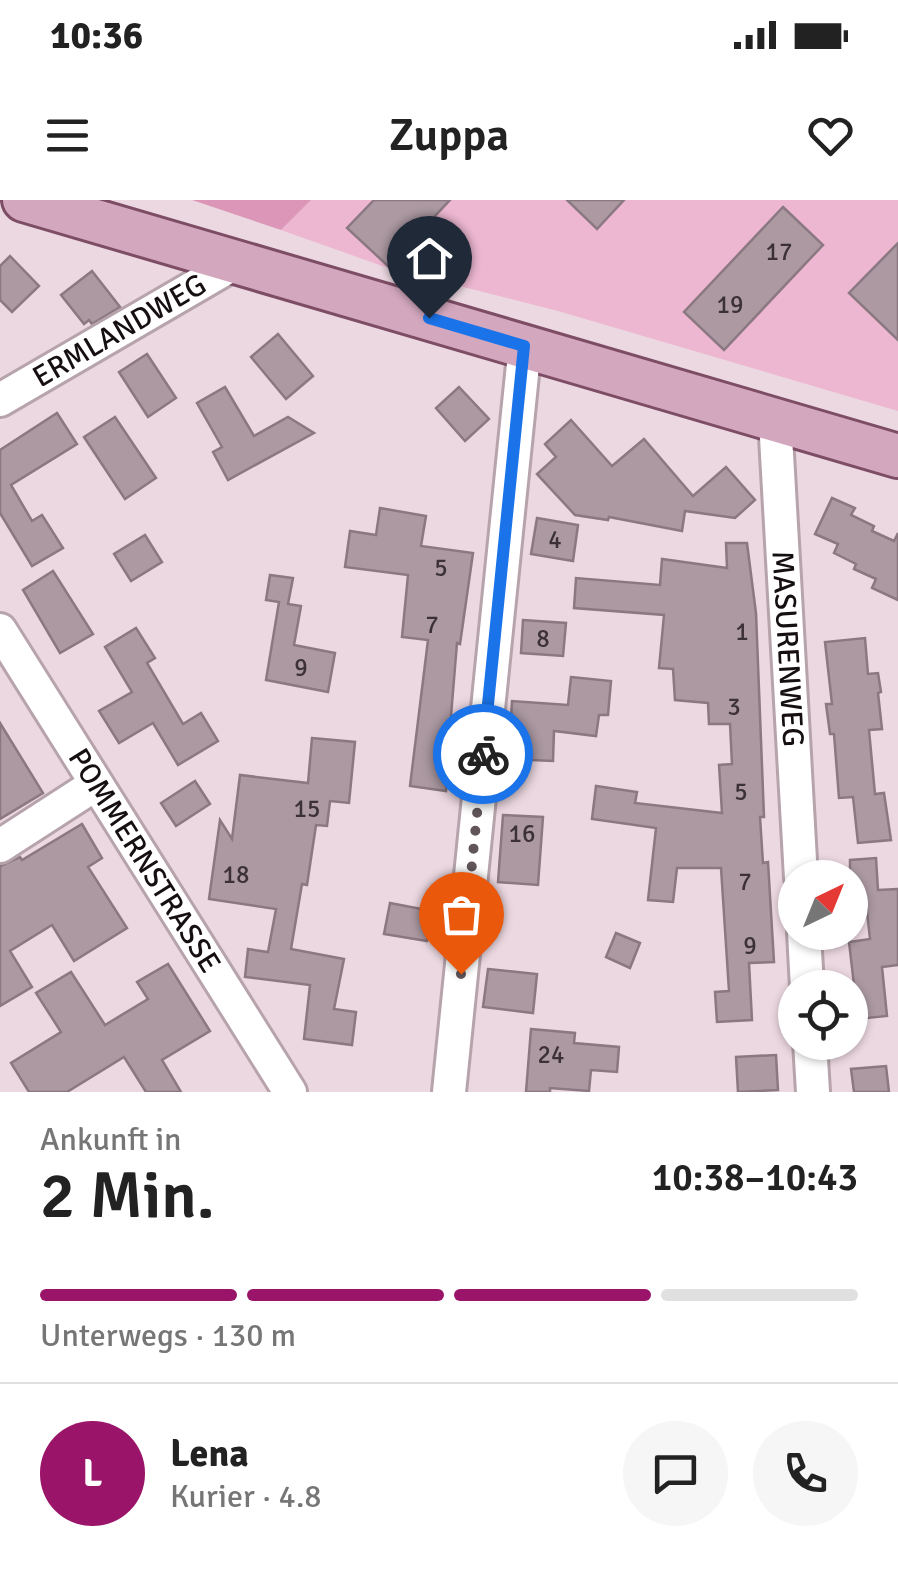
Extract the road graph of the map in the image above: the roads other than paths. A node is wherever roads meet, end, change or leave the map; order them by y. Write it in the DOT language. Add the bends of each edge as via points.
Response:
graph roads {
  1 [pos="43,203"];
  2 [pos="237,262"];
  3 [pos="524,346"];
  4 [pos="0,400"];
  5 [pos="775,419"];
  6 [pos="898,456"];
  7 [pos="0,630"];
  8 [pos="96,784"];
  9 [pos="0,846"];
  10 [pos="800,860"];
  11 [pos="811,1060"];
  12 [pos="290,1092"];
  13 [pos="449,1092"];
  14 [pos="813,1092"];
  1 -- 2 [label="main road"];
  2 -- 3 [label="main road"];
  2 -- 4 [label="street, ERMLANDWEG"];
  3 -- 5 [label="main road"];
  3 -- 13 [label="street"];
  5 -- 6 [label="main road"];
  5 -- 10 [label="street, MASURENWEG"];
  7 -- 8 [label="street, POMMERNSTRASSE"];
  8 -- 9 [label="street"];
  8 -- 12 [label="street, POMMERNSTRASSE"];
  11 -- 14 [label="street"];
}
